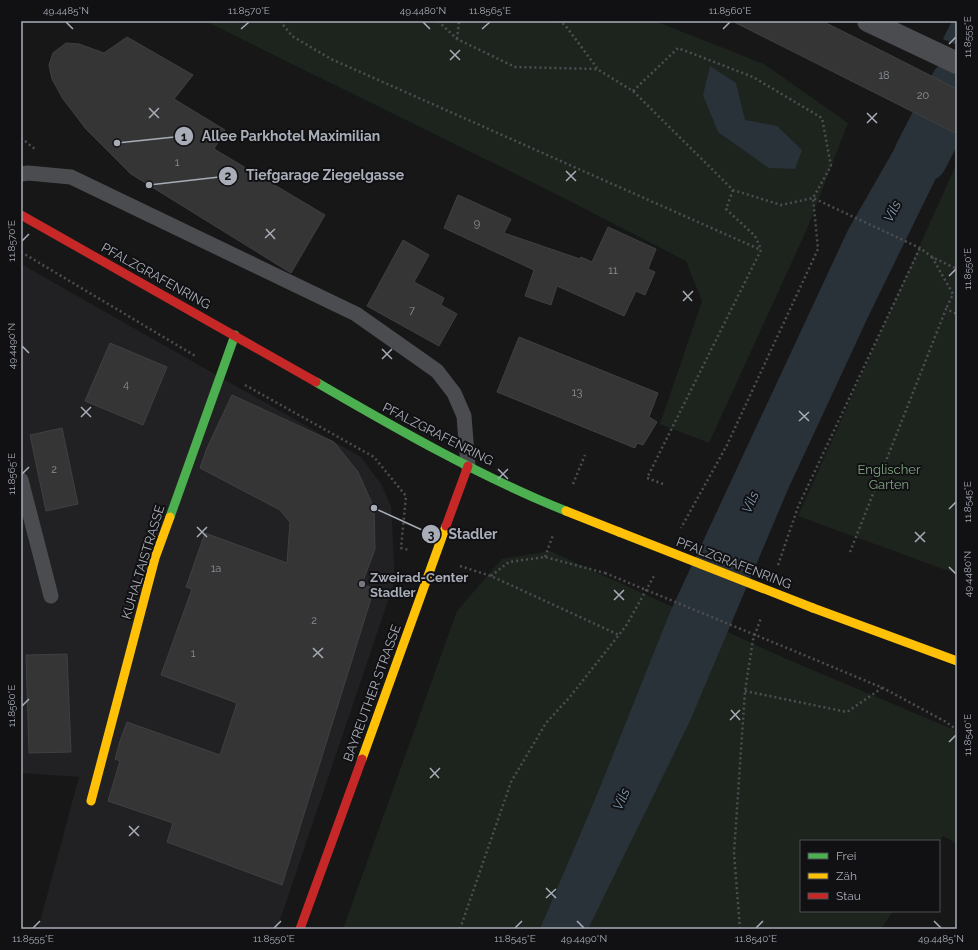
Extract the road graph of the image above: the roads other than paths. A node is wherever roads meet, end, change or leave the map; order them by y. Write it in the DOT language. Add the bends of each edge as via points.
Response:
graph roads {
  1 [pos="868,21"];
  2 [pos="957,63"];
  3 [pos="21,174"];
  4 [pos="21,215"];
  5 [pos="235,335"];
  6 [pos="468,466"];
  7 [pos="21,480"];
  8 [pos="51,596"];
  9 [pos="957,661"];
  10 [pos="91,801"];
  11 [pos="300,929"];
  1 -- 2 [label="street"];
  3 -- 6 [label="lane" via="71,177 356,314 437,371 454,393 464,416"];
  4 -- 5 [label="main road, PFALZGRAFENRING"];
  5 -- 6 [label="main road, PFALZGRAFENRING"];
  5 -- 10 [label="main road, KUHALTAISTRASSE" via="155,558"];
  6 -- 9 [label="main road, PFALZGRAFENRING, bridge" via="619,532"];
  6 -- 11 [label="main road, BAYREUTHER STRASSE"];
  7 -- 8 [label="lane"];
}
